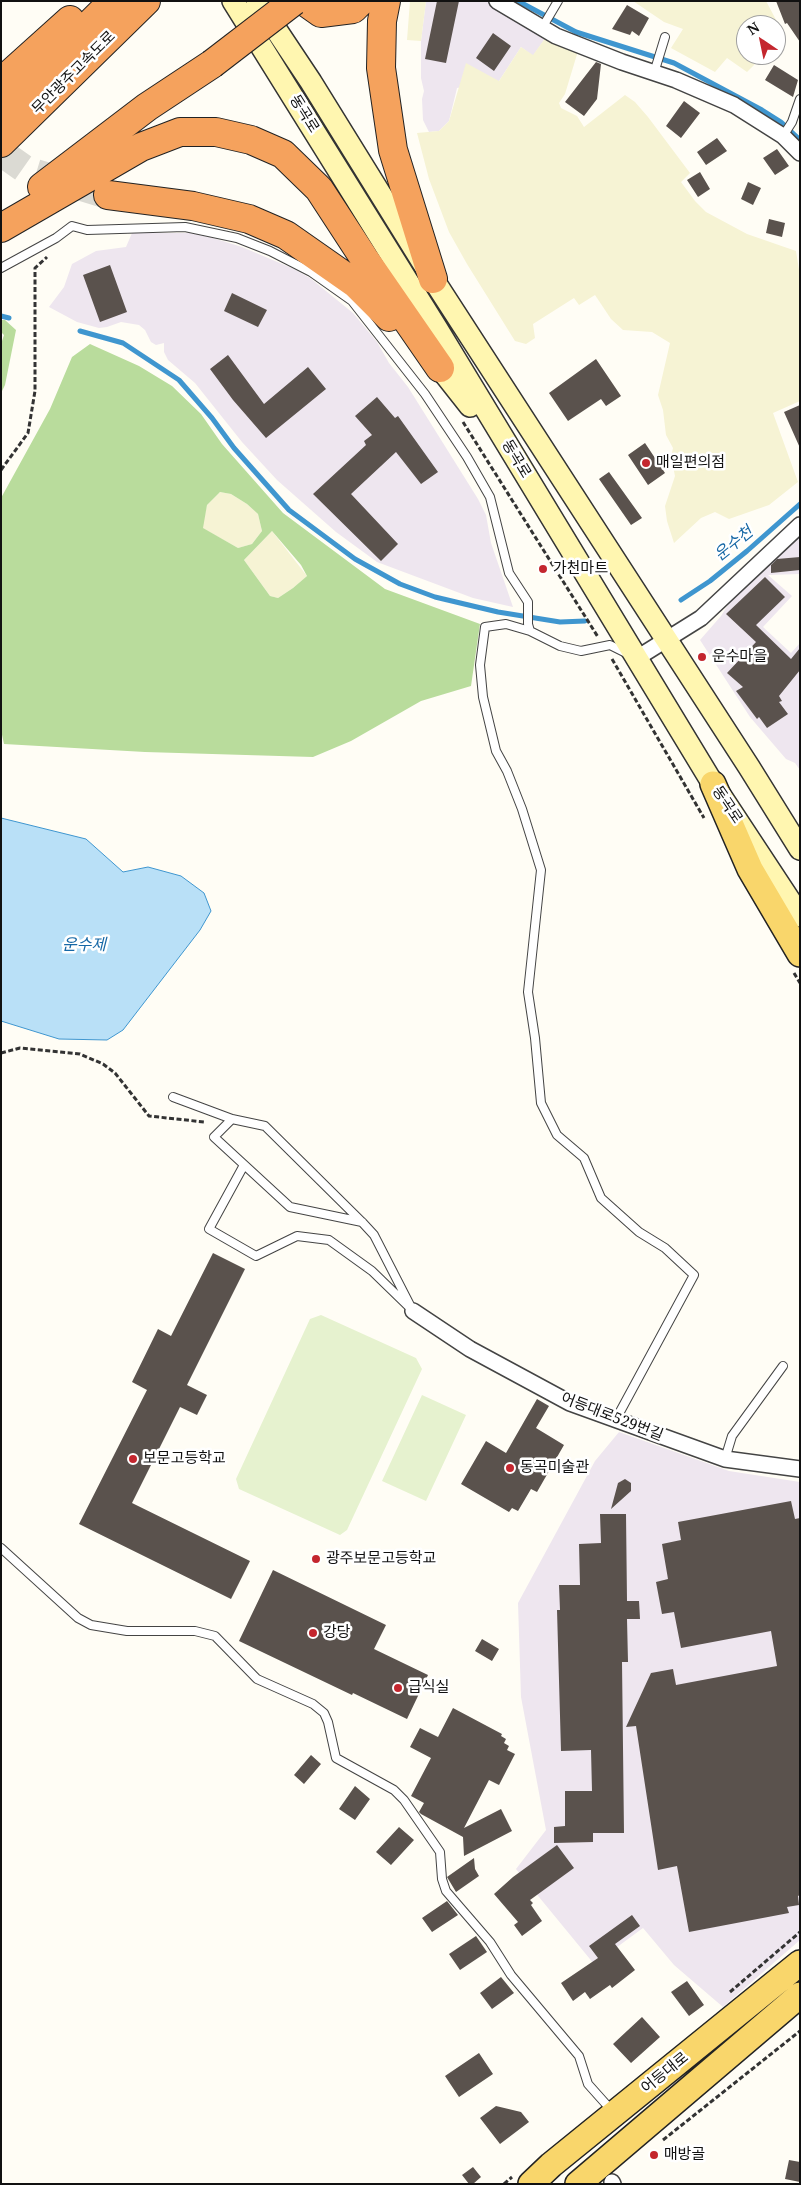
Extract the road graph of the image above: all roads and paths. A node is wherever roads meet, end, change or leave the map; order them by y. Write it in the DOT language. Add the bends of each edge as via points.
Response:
graph roads {
  1 [pos="89,1"];
  2 [pos="113,1"];
  3 [pos="146,1"];
  4 [pos="233,1"];
  5 [pos="257,1"];
  6 [pos="294,1"];
  7 [pos="304,1"];
  8 [pos="361,1"];
  9 [pos="386,1"];
  10 [pos="497,1"];
  11 [pos="558,1"];
  12 [pos="543,26"];
  13 [pos="665,37"];
  14 [pos="655,69"];
  15 [pos="1,82"];
  16 [pos="800,99"];
  17 [pos="1,112"];
  18 [pos="784,134"];
  19 [pos="1,144"];
  20 [pos="800,153"];
  21 [pos="108,195"];
  22 [pos="1,218"];
  23 [pos="1,228"];
  24 [pos="50,255"];
  25 [pos="1,268"];
  26 [pos="433,279"];
  27 [pos="440,368"];
  28 [pos="463,421"];
  29 [pos="1,470"];
  30 [pos="528,479"];
  31 [pos="800,525"];
  32 [pos="529,628"];
  33 [pos="666,639"];
  34 [pos="604,646"];
  35 [pos="636,658"];
  36 [pos="749,767"];
  37 [pos="713,784"];
  38 [pos="707,822"];
  39 [pos="800,824"];
  40 [pos="800,849"];
  41 [pos="800,916"];
  42 [pos="795,960"];
  43 [pos="800,983"];
  44 [pos="1,1053"];
  45 [pos="172,1096"];
  46 [pos="229,1122"];
  47 [pos="244,1165"];
  48 [pos="362,1222"];
  49 [pos="413,1311"];
  50 [pos="783,1366"];
  51 [pos="615,1421"];
  52 [pos="725,1459"];
  53 [pos="800,1469"];
  54 [pos="1,1548"];
  55 [pos="800,1963"];
  56 [pos="800,1995"];
  57 [pos="800,2032"];
  58 [pos="615,2113"];
  59 [pos="656,2146"];
  60 [pos="530,2184"];
  61 [pos="578,2184"];
  1 -- 15 [label="highway"];
  2 -- 17 [label="highway, 무안광주고속도로"];
  3 -- 19 [label="highway, 무안광주고속도로"];
  4 -- 30 [label="main road, 동곡로"];
  5 -- 26 [label="main road, 동곡로"];
  6 -- 22 [label="highway, bridge"];
  7 -- 8 [label="highway" via="321,13 353,9"];
  9 -- 26 [label="highway" via="382,20 381,68 393,150"];
  10 -- 12 [label="street"];
  11 -- 12 [label="lane"];
  12 -- 14 [label="street" via="556,36"];
  13 -- 14 [label="lane"];
  14 -- 18 [label="street" via="734,105"];
  16 -- 18 [label="lane"];
  18 -- 20 [label="street"];
  21 -- 27 [label="highway" via="193,206 249,219 286,235 356,284"];
  23 -- 27 [label="highway" via="142,147 180,132 216,132 251,140 283,154 319,189"];
  24 -- 29 [label="path" via="35,268 35,391 28,433"];
  25 -- 32 [label="lane" via="72,226 87,230 185,227 236,238 311,272 352,301 425,394 490,497 508,573 528,602"];
  26 -- 33 [label="main road, 동곡로"];
  27 -- 30 [label="main road"];
  28 -- 34 [label="path"];
  30 -- 35 [label="main road, 동곡로"];
  31 -- 33 [label="street" via="702,618"];
  32 -- 34 [label="lane" via="560,646 581,651"];
  32 -- 51 [label="lane" via="506,624 486,627 480,665 483,697 496,752 522,810 542,870 528,992 541,1103 557,1135 584,1158 600,1198 639,1232 665,1248 694,1275"];
  33 -- 35 [label="street"];
  33 -- 36 [label="main road, 동곡로"];
  34 -- 35 [label="lane" via="610,645"];
  34 -- 38 [label="path"];
  35 -- 37 [label="main road, 동곡로"];
  36 -- 39 [label="main road"];
  36 -- 40 [label="main road, 동곡로"];
  37 -- 41 [label="main road, 동곡로"];
  37 -- 42 [label="main road"];
  42 -- 43 [label="path"];
  44 -- 46 [label="path" via="20,1048 80,1054 115,1073 149,1116"];
  45 -- 46 [label="lane"];
  46 -- 47 [label="lane" via="214,1137"];
  46 -- 48 [label="lane" via="265,1126"];
  47 -- 48 [label="lane" via="290,1207"];
  47 -- 49 [label="lane" via="209,1229 256,1256 297,1236 329,1240 372,1271"];
  48 -- 49 [label="lane" via="374,1235"];
  49 -- 51 [label="street, 어등대로529번길" via="470,1349 570,1403"];
  50 -- 52 [label="lane" via="732,1436"];
  51 -- 52 [label="street, 어등대로529번길"];
  52 -- 53 [label="street, 어등대로529번길"];
  54 -- 58 [label="lane" via="78,1618 91,1625 127,1631 195,1631 215,1636 258,1679 313,1704 324,1713 336,1758 394,1790 404,1800 440,1852 446,1891 578,2056 588,2084"];
  55 -- 58 [label="main road, 어등대로"];
  56 -- 61 [label="main road, 어등대로"];
  57 -- 59 [label="path"];
  58 -- 60 [label="main road, 어등대로"];
}
